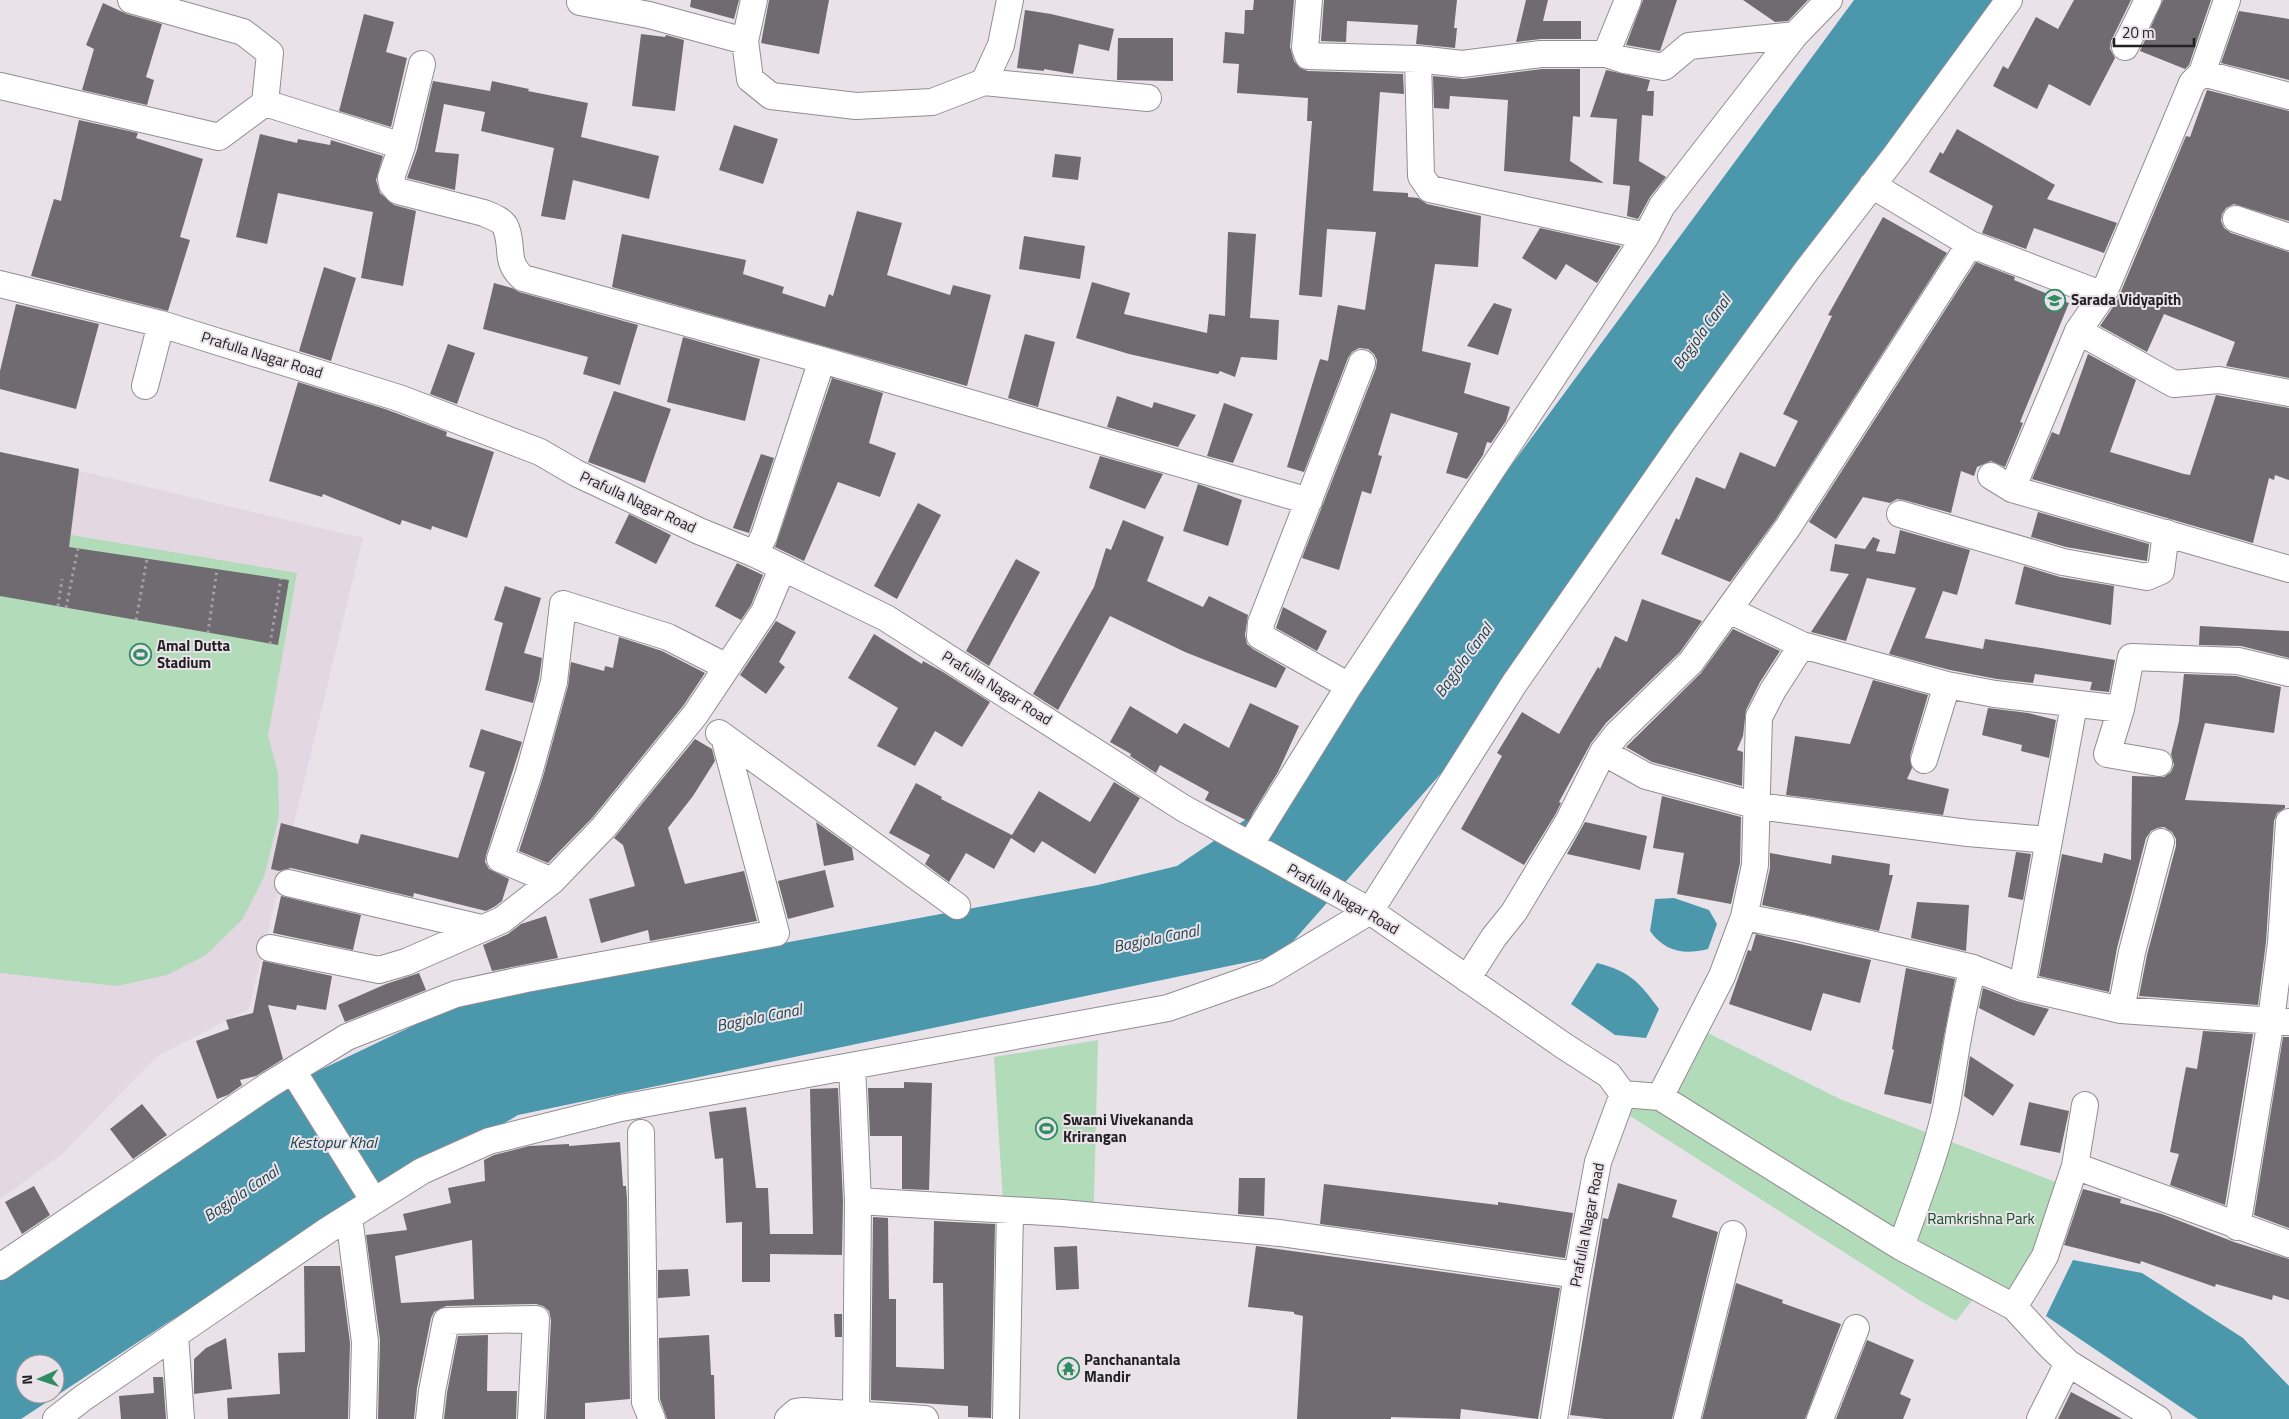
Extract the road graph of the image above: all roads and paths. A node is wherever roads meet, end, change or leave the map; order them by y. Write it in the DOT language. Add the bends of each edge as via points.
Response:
graph roads {
  1 [pos="131,0"];
  2 [pos="754,0"];
  3 [pos="1010,0"];
  4 [pos="1309,0"];
  5 [pos="1628,0"];
  6 [pos="1829,0"];
  7 [pos="2009,0"];
  8 [pos="2148,0"];
  9 [pos="2228,0"];
  10 [pos="577,1"];
  11 [pos="1795,35"];
  12 [pos="745,41"];
  13 [pos="2125,47"];
  14 [pos="1606,54"];
  15 [pos="1418,58"];
  16 [pos="422,64"];
  17 [pos="2202,73"];
  18 [pos="984,82"];
  19 [pos="0,86"];
  20 [pos="2289,96"];
  21 [pos="1148,98"];
  22 [pos="265,103"];
  23 [pos="402,146"];
  24 [pos="1872,185"];
  25 [pos="2236,219"];
  26 [pos="1646,236"];
  27 [pos="2289,237"];
  28 [pos="1970,244"];
  29 [pos="0,284"];
  30 [pos="2103,295"];
  31 [pos="162,324"];
  32 [pos="2078,331"];
  33 [pos="822,360"];
  34 [pos="1362,363"];
  35 [pos="145,386"];
  36 [pos="2289,393"];
  37 [pos="1309,501"];
  38 [pos="1900,514"];
  39 [pos="2166,533"];
  40 [pos="78,548"];
  41 [pos="755,554"];
  42 [pos="147,559"];
  43 [pos="782,568"];
  44 [pos="217,569"];
  45 [pos="2289,569"];
  46 [pos="62,579"];
  47 [pos="282,579"];
  48 [pos="58,606"];
  49 [pos="66,608"];
  50 [pos="1729,610"];
  51 [pos="136,620"];
  52 [pos="208,633"];
  53 [pos="270,644"];
  54 [pos="1802,645"];
  55 [pos="726,667"];
  56 [pos="2289,673"];
  57 [pos="1947,685"];
  58 [pos="1349,686"];
  59 [pos="2074,705"];
  60 [pos="2121,709"];
  61 [pos="694,714"];
  62 [pos="724,737"];
  63 [pos="1603,752"];
  64 [pos="1924,760"];
  65 [pos="2159,763"];
  66 [pos="1758,806"];
  67 [pos="2289,822"];
  68 [pos="2048,840"];
  69 [pos="2161,842"];
  70 [pos="1250,845"];
  71 [pos="552,881"];
  72 [pos="288,883"];
  73 [pos="957,906"];
  74 [pos="1370,911"];
  75 [pos="1744,917"];
  76 [pos="481,928"];
  77 [pos="270,948"];
  78 [pos="1972,968"];
  79 [pos="1467,979"];
  80 [pos="2022,987"];
  81 [pos="2121,1010"];
  82 [pos="2280,1021"];
  83 [pos="852,1066"];
  84 [pos="293,1070"];
  85 [pos="1623,1094"];
  86 [pos="1660,1097"];
  87 [pos="2086,1105"];
  88 [pos="641,1133"];
  89 [pos="2074,1166"];
  90 [pos="374,1201"];
  91 [pos="858,1201"];
  92 [pos="1010,1210"];
  93 [pos="349,1217"];
  94 [pos="2237,1227"];
  95 [pos="1733,1234"];
  96 [pos="2289,1244"];
  97 [pos="1901,1247"];
  98 [pos="0,1267"];
  99 [pos="1577,1275"];
  100 [pos="2014,1307"];
  101 [pos="1856,1328"];
  102 [pos="175,1335"];
  103 [pos="2068,1363"];
  104 [pos="856,1414"];
  105 [pos="56,1419"];
  106 [pos="181,1419"];
  107 [pos="363,1419"];
  108 [pos="429,1419"];
  109 [pos="531,1419"];
  110 [pos="652,1419"];
  111 [pos="788,1419"];
  112 [pos="925,1419"];
  113 [pos="1006,1419"];
  114 [pos="1554,1419"];
  115 [pos="1687,1419"];
  116 [pos="1820,1419"];
  117 [pos="2040,1419"];
  118 [pos="2158,1419"];
  1 -- 22 [label="street" via="243,32 270,53"];
  2 -- 12 [label="street"];
  3 -- 18 [label="street" via="1001,46"];
  4 -- 15 [label="street" via="1304,48 1308,56"];
  5 -- 14 [label="street"];
  6 -- 11 [label="street"];
  7 -- 24 [label="street"];
  8 -- 13 [label="street"];
  9 -- 17 [label="street"];
  10 -- 12 [label="street" via="649,15"];
  11 -- 14 [label="street" via="1689,46 1664,67"];
  11 -- 26 [label="street" via="1662,206"];
  12 -- 18 [label="street" via="750,79 771,96 791,100 856,106 932,102"];
  14 -- 15 [label="street" via="1541,54 1462,64"];
  15 -- 26 [label="street" via="1421,176 1430,189"];
  16 -- 23 [label="street"];
  17 -- 20 [label="street"];
  17 -- 30 [label="street" via="2192,83"];
  18 -- 21 [label="street"];
  19 -- 22 [label="street" via="218,137"];
  22 -- 23 [label="street"];
  23 -- 33 [label="street" via="392,178 392,184 398,191 497,219 506,227 514,270 523,278"];
  24 -- 28 [label="street"];
  24 -- 74 [label="street" via="1684,439 1519,676"];
  25 -- 27 [label="street"];
  26 -- 58 [label="street"];
  28 -- 30 [label="street"];
  28 -- 50 [label="street" via="1788,527"];
  29 -- 31 [label="street, Prafulla Nagar Road"];
  30 -- 32 [label="street"];
  31 -- 35 [label="street"];
  31 -- 41 [label="street, Prafulla Nagar Road" via="399,398 522,445 699,531"];
  32 -- 36 [label="street" via="2174,384 2219,380"];
  32 -- 39 [label="street" via="2002,483"];
  33 -- 37 [label="street"];
  33 -- 41 [label="street" via="764,536"];
  34 -- 37 [label="street"];
  37 -- 58 [label="street" via="1261,623 1260,636"];
  38 -- 39 [label="street" via="2063,562 2147,577 2161,571"];
  39 -- 45 [label="street"];
  40 -- 49 [label="path"];
  41 -- 43 [label="street, Prafulla Nagar Road"];
  42 -- 51 [label="path"];
  43 -- 55 [label="street" via="764,612"];
  43 -- 70 [label="street, Prafulla Nagar Road" via="886,618 1183,808"];
  44 -- 52 [label="path"];
  46 -- 48 [label="path"];
  47 -- 53 [label="path"];
  50 -- 54 [label="street"];
  50 -- 63 [label="street" via="1691,662 1617,734"];
  54 -- 57 [label="street"];
  54 -- 66 [label="street" via="1759,717"];
  55 -- 61 [label="street"];
  55 -- 71 [label="street" via="668,637 564,604 554,682 529,773 500,859"];
  56 -- 60 [label="street" via="2238,661 2131,657"];
  57 -- 59 [label="street"];
  57 -- 64 [label="street"];
  58 -- 70 [label="street"];
  59 -- 60 [label="street"];
  59 -- 68 [label="street"];
  60 -- 65 [label="street" via="2107,754"];
  61 -- 62 [label="street"];
  61 -- 71 [label="street" via="604,827"];
  62 -- 73 [label="street"];
  62 -- 84 [label="street" via="776,933 456,994 347,1037"];
  63 -- 66 [label="street" via="1646,776"];
  63 -- 79 [label="street" via="1568,822 1514,912"];
  66 -- 68 [label="street"];
  66 -- 75 [label="street" via="1755,865"];
  67 -- 82 [label="street" via="2281,943"];
  68 -- 80 [label="street"];
  69 -- 81 [label="street" via="2132,952"];
  70 -- 74 [label="street, Prafulla Nagar Road"];
  71 -- 76 [label="street" via="502,920"];
  72 -- 76 [label="street"];
  74 -- 79 [label="street, Prafulla Nagar Road"];
  74 -- 83 [label="street" via="1267,973 1168,1008"];
  75 -- 78 [label="street"];
  75 -- 86 [label="street" via="1722,976"];
  76 -- 77 [label="street" via="406,962 379,970"];
  78 -- 80 [label="street"];
  78 -- 97 [label="street" via="1945,1109"];
  79 -- 85 [label="street, Prafulla Nagar Road" via="1609,1075"];
  80 -- 81 [label="street"];
  81 -- 82 [label="street"];
  82 -- 94 [label="street"];
  83 -- 90 [label="street" via="621,1108 489,1141 422,1171"];
  83 -- 91 [label="street"];
  84 -- 90 [label="street"];
  84 -- 98 [label="street"];
  85 -- 86 [label="street"];
  85 -- 99 [label="street, Prafulla Nagar Road" via="1598,1162"];
  86 -- 97 [label="street"];
  87 -- 89 [label="street"];
  88 -- 110 [label="street" via="645,1402"];
  89 -- 94 [label="street"];
  89 -- 100 [label="street" via="2045,1256"];
  90 -- 93 [label="street"];
  91 -- 92 [label="street"];
  91 -- 104 [label="street"];
  92 -- 99 [label="street" via="1280,1233"];
  92 -- 113 [label="street"];
  93 -- 102 [label="street"];
  93 -- 107 [label="street" via="365,1342"];
  94 -- 96 [label="street"];
  95 -- 115 [label="street"];
  97 -- 100 [label="street"];
  99 -- 114 [label="street, Prafulla Nagar Road"];
  100 -- 103 [label="street"];
  101 -- 116 [label="street"];
  102 -- 105 [label="street"];
  102 -- 106 [label="street"];
  103 -- 117 [label="street"];
  103 -- 118 [label="street"];
  104 -- 111 [label="street" via="804,1411 796,1412"];
  104 -- 112 [label="street"];
  108 -- 109 [label="street" via="446,1321 536,1319"];
}
